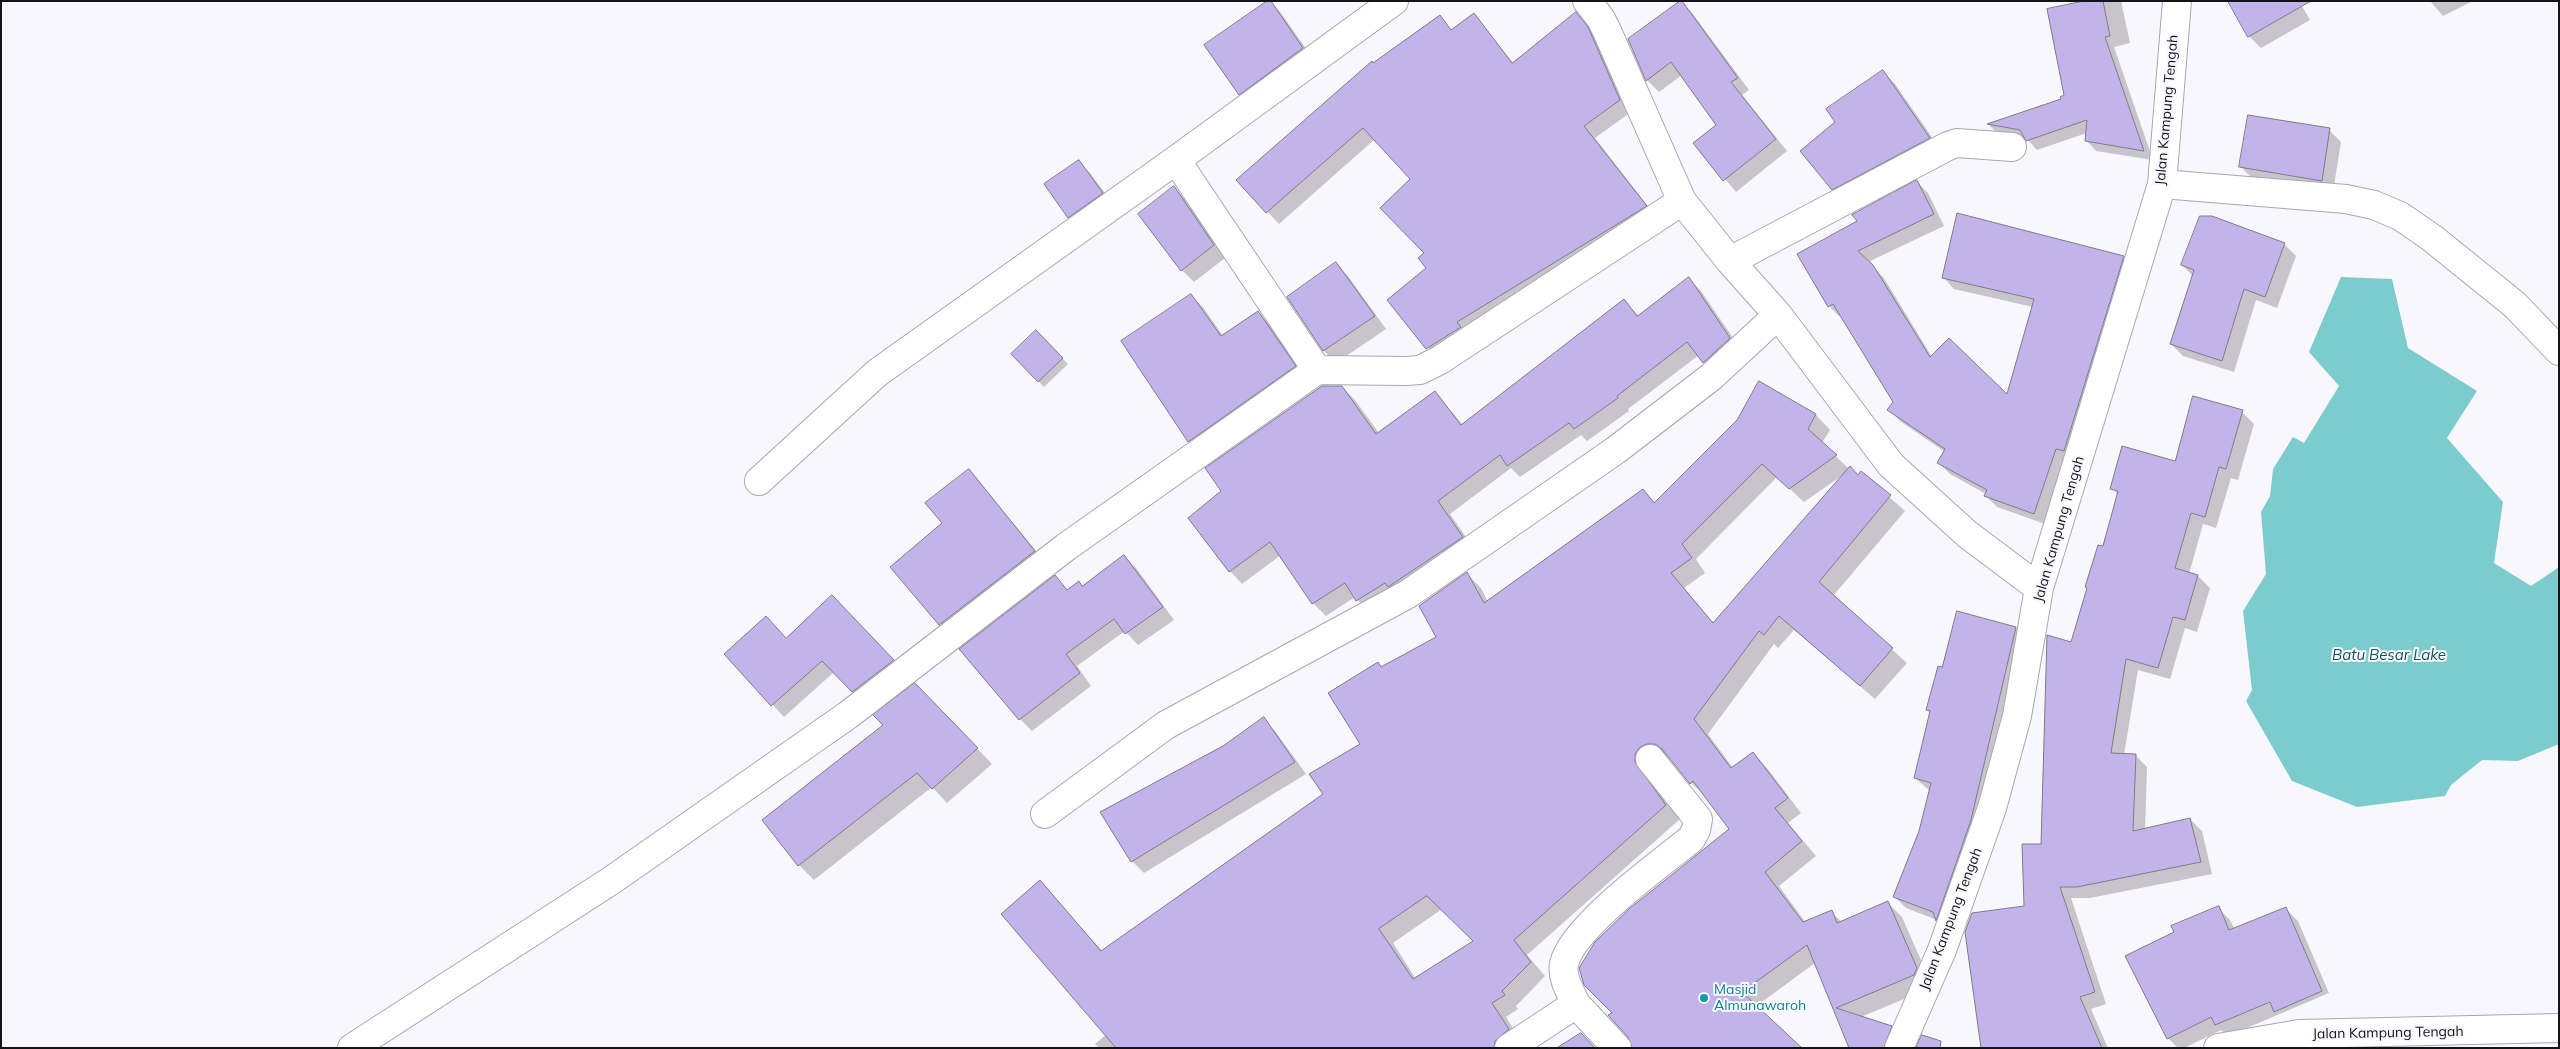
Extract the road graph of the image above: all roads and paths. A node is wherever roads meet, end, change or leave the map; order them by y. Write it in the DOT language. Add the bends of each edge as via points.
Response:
graph roads {
  1 [pos="1394,1"];
  2 [pos="1587,1"];
  3 [pos="2177,1"];
  4 [pos="2012,147"];
  5 [pos="1176,160"];
  6 [pos="2162,184"];
  7 [pos="1682,201"];
  8 [pos="1730,261"];
  9 [pos="1778,315"];
  10 [pos="2559,351"];
  11 [pos="1317,370"];
  12 [pos="759,481"];
  13 [pos="2039,588"];
  14 [pos="1650,759"];
  15 [pos="1045,814"];
  16 [pos="1576,1004"];
  17 [pos="2559,1028"];
  18 [pos="352,1048"];
  19 [pos="1509,1048"];
  20 [pos="1617,1048"];
  21 [pos="1899,1048"];
  22 [pos="2218,1048"];
  1 -- 5 [label="street"];
  2 -- 7 [label="street" via="1607,31"];
  3 -- 6 [label="street, Jalan Kampung Tengah"];
  4 -- 8 [label="street" via="1957,143 1948,146"];
  5 -- 11 [label="street"];
  5 -- 12 [label="street" via="877,373"];
  6 -- 10 [label="street" via="2346,199 2374,205 2400,216 2432,238 2515,305"];
  6 -- 13 [label="street, Jalan Kampung Tengah"];
  7 -- 8 [label="street"];
  7 -- 11 [label="street" via="1420,370"];
  8 -- 9 [label="street"];
  9 -- 13 [label="street" via="1891,465 1967,534"];
  9 -- 15 [label="street" via="1711,377 1616,450 1408,594 1166,725"];
  11 -- 18 [label="street" via="1066,547 848,715 612,880"];
  13 -- 21 [label="street, Jalan Kampung Tengah" via="2017,716 1992,808 1942,950"];
  14 -- 16 [label="street" via="1698,819 1696,830 1691,839 1609,905 1568,952 1564,974"];
  16 -- 19 [label="street"];
  16 -- 20 [label="street"];
  17 -- 22 [label="street, Jalan Kampung Tengah" via="2299,1034"];
}
